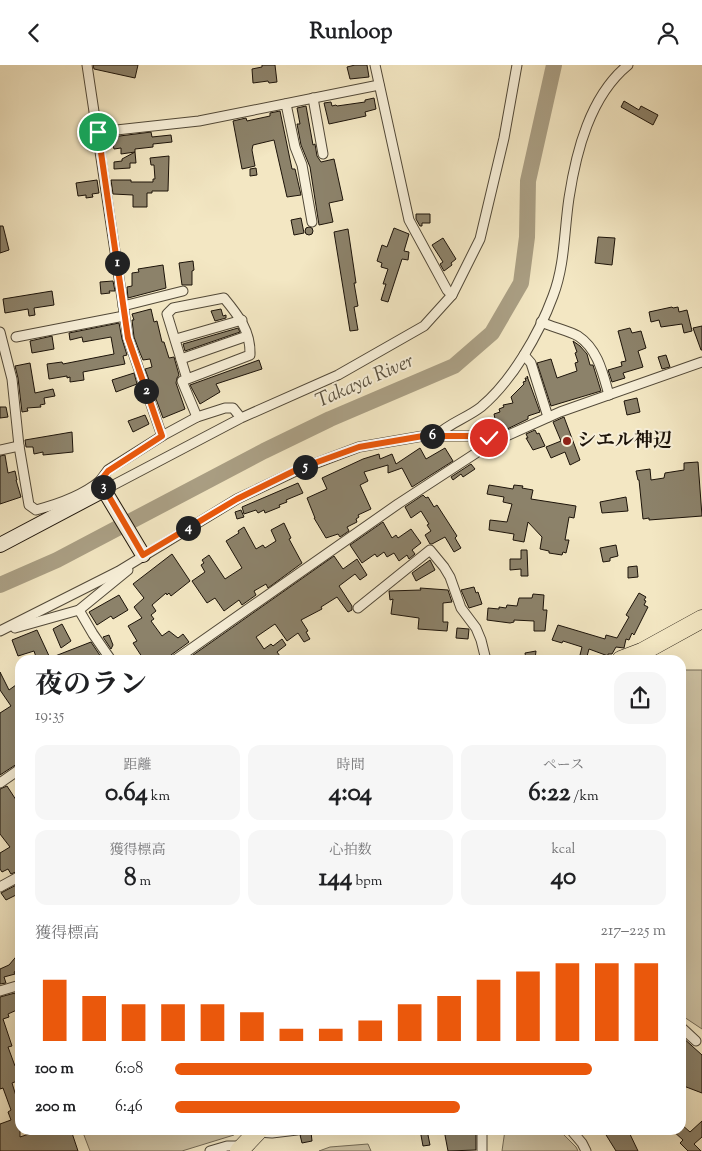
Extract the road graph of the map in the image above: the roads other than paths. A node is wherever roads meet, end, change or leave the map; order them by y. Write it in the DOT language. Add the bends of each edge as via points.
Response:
graph roads {
  1 [pos="88,65"];
  2 [pos="375,65"];
  3 [pos="517,65"];
  4 [pos="628,65"];
  5 [pos="379,85"];
  6 [pos="313,98"];
  7 [pos="286,104"];
  8 [pos="98,132"];
  9 [pos="323,154"];
  10 [pos="312,222"];
  11 [pos="183,291"];
  12 [pos="452,295"];
  13 [pos="123,306"];
  14 [pos="124,317"];
  15 [pos="242,320"];
  16 [pos="541,322"];
  17 [pos="0,332"];
  18 [pos="247,336"];
  19 [pos="16,337"];
  20 [pos="176,339"];
  21 [pos="524,355"];
  22 [pos="181,359"];
  23 [pos="702,363"];
  24 [pos="187,379"];
  25 [pos="609,395"];
  26 [pos="197,417"];
  27 [pos="548,417"];
  28 [pos="241,418"];
  29 [pos="162,436"];
  30 [pos="436,436"];
  31 [pos="493,442"];
  32 [pos="19,446"];
  33 [pos="0,451"];
  34 [pos="102,486"];
  35 [pos="0,545"];
  36 [pos="140,557"];
  37 [pos="358,608"];
  38 [pos="79,610"];
  39 [pos="702,619"];
  40 [pos="10,627"];
  41 [pos="0,631"];
  42 [pos="108,655"];
  43 [pos="182,655"];
  44 [pos="485,655"];
  45 [pos="634,655"];
  46 [pos="15,772"];
  47 [pos="0,783"];
  48 [pos="15,879"];
  49 [pos="0,887"];
  50 [pos="15,986"];
  51 [pos="0,991"];
  52 [pos="686,1032"];
  53 [pos="696,1041"];
  54 [pos="254,1135"];
  55 [pos="482,1135"];
  56 [pos="575,1135"];
  57 [pos="241,1149"];
  58 [pos="210,1151"];
  59 [pos="482,1151"];
  60 [pos="586,1151"];
  1 -- 8 [label="street"];
  2 -- 5 [label="street"];
  3 -- 12 [label="street" via="480,239"];
  4 -- 16 [label="street" via="608,85 578,153 562,262 554,295"];
  5 -- 6 [label="street"];
  5 -- 12 [label="street" via="409,220"];
  6 -- 7 [label="street"];
  6 -- 9 [label="street"];
  7 -- 8 [label="street" via="199,121"];
  7 -- 10 [label="street"];
  8 -- 13 [label="street"];
  11 -- 13 [label="street"];
  12 -- 28 [label="street" via="424,326 338,375"];
  13 -- 14 [label="street"];
  14 -- 19 [label="street"];
  14 -- 29 [label="street" via="128,338"];
  15 -- 18 [label="street"];
  15 -- 20 [label="street"];
  15 -- 20 [label="street" via="224,298 173,308 167,314"];
  16 -- 21 [label="street"];
  16 -- 25 [label="street" via="578,337 591,348 600,364"];
  17 -- 32 [label="street" via="12,379"];
  18 -- 22 [label="street"];
  18 -- 24 [label="street" via="250,355"];
  20 -- 22 [label="street"];
  21 -- 27 [label="street" via="531,363"];
  21 -- 30 [label="street" via="481,407"];
  22 -- 24 [label="street"];
  23 -- 25 [label="street"];
  24 -- 26 [label="street" via="182,381"];
  25 -- 27 [label="street"];
  26 -- 28 [label="street" via="233,408"];
  26 -- 29 [label="street"];
  27 -- 31 [label="street"];
  28 -- 34 [label="street"];
  29 -- 34 [label="street" via="108,471"];
  30 -- 31 [label="street" via="484,436"];
  30 -- 36 [label="street" via="359,447 298,469 237,499"];
  31 -- 43 [label="street" via="398,504"];
  32 -- 33 [label="street"];
  32 -- 34 [label="street" via="26,496 29,505 36,510"];
  34 -- 35 [label="street"];
  34 -- 36 [label="street"];
  36 -- 38 [label="street" via="136,564"];
  36 -- 40 [label="street"];
  37 -- 44 [label="street" via="430,550 450,577 461,608 476,628"];
  38 -- 40 [label="street" via="14,629"];
  38 -- 42 [label="street"];
  39 -- 45 [label="highway"];
  40 -- 41 [label="street"];
  46 -- 47 [label="street"];
  48 -- 49 [label="street"];
  50 -- 51 [label="street"];
  52 -- 53 [label="street"];
  54 -- 57 [label="highway"];
  55 -- 59 [label="street"];
  56 -- 60 [label="street"];
  57 -- 58 [label="street" via="227,1146"];
}
